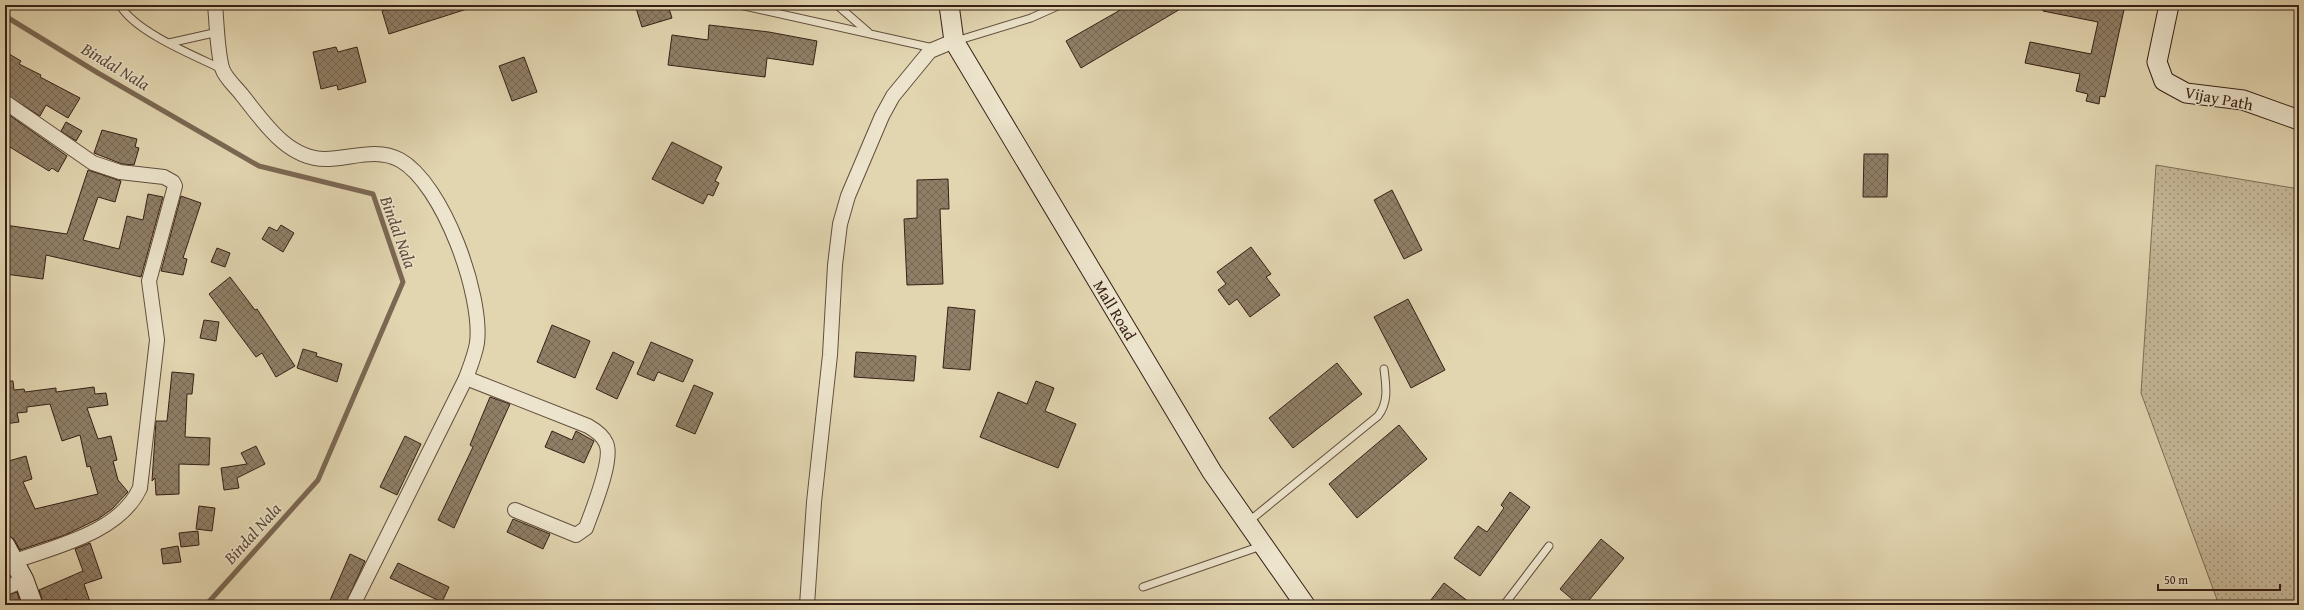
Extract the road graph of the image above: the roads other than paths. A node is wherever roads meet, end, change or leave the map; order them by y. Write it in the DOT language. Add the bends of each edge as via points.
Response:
graph roads {
  1 [pos="120,5"];
  2 [pos="215,5"];
  3 [pos="740,5"];
  4 [pos="837,5"];
  5 [pos="949,5"];
  6 [pos="2169,5"];
  7 [pos="1056,6"];
  8 [pos="218,32"];
  9 [pos="870,33"];
  10 [pos="954,41"];
  11 [pos="169,44"];
  12 [pos="935,48"];
  13 [pos="222,69"];
  14 [pos="5,102"];
  15 [pos="2299,120"];
  16 [pos="1384,369"];
  17 [pos="466,378"];
  18 [pos="515,510"];
  19 [pos="1248,522"];
  20 [pos="1264,545"];
  21 [pos="1549,546"];
  22 [pos="10,553"];
  23 [pos="24,580"];
  24 [pos="1143,587"];
  25 [pos="5,588"];
  26 [pos="33,605"];
  27 [pos="353,605"];
  28 [pos="807,605"];
  29 [pos="1305,605"];
  30 [pos="1504,605"];
  1 -- 11 [label="lane" via="134,20"];
  2 -- 8 [label="street"];
  3 -- 9 [label="lane"];
  4 -- 9 [label="lane"];
  5 -- 10 [label="street, Mall Road"];
  6 -- 15 [label="street, Vijay Path" via="2157,62 2164,81 2186,93 2243,100"];
  7 -- 10 [label="lane" via="1031,18"];
  8 -- 11 [label="lane"];
  8 -- 13 [label="street"];
  9 -- 12 [label="lane"];
  10 -- 12 [label="street"];
  10 -- 19 [label="street, Mall Road" via="1212,472"];
  11 -- 13 [label="lane"];
  12 -- 28 [label="street" via="919,62 893,96 882,116 848,196 840,224"];
  13 -- 17 [label="street" via="278,138 297,152 324,159 378,154 399,160 418,173 434,193 460,250 476,312 477,343"];
  14 -- 22 [label="street" via="93,163 120,172 164,177 175,186 150,281 157,340 140,488 128,506 93,532"];
  16 -- 19 [label="lane" via="1385,407 1378,416"];
  17 -- 18 [label="street" via="588,426 606,443 608,452 605,468 586,528 581,534 576,535"];
  17 -- 27 [label="street"];
  19 -- 20 [label="street, Mall Road"];
  20 -- 24 [label="lane"];
  20 -- 29 [label="street, Mall Road"];
  21 -- 30 [label="lane"];
  22 -- 23 [label="street"];
  23 -- 25 [label="street"];
  23 -- 26 [label="street"];
}
